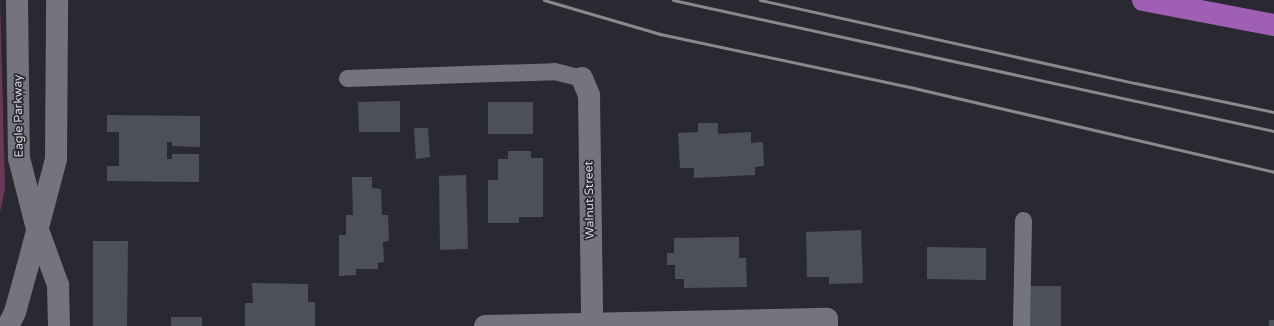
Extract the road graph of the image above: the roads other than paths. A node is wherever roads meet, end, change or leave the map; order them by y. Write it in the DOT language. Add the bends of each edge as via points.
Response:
graph roads {
  1 [pos="17,0"];
  2 [pos="57,0"];
  3 [pos="1143,0"];
  4 [pos="1274,25"];
  5 [pos="348,78"];
  6 [pos="582,78"];
  7 [pos="1023,220"];
  8 [pos="38,230"];
  9 [pos="592,323"];
  10 [pos="8,326"];
  11 [pos="59,326"];
  12 [pos="485,326"];
  13 [pos="827,326"];
  14 [pos="1021,326"];
  1 -- 8 [label="street, Eagle Parkway" via="19,158"];
  2 -- 8 [label="street" via="56,159"];
  3 -- 4 [label="highway"];
  5 -- 6 [label="lane" via="554,71"];
  6 -- 9 [label="street, Walnut Street" via="589,95"];
  7 -- 14 [label="lane"];
  8 -- 10 [label="street" via="15,312"];
  8 -- 11 [label="street, Eagle Parkway" via="58,285"];
  9 -- 12 [label="street"];
  9 -- 13 [label="street" via="827,319"];
}
